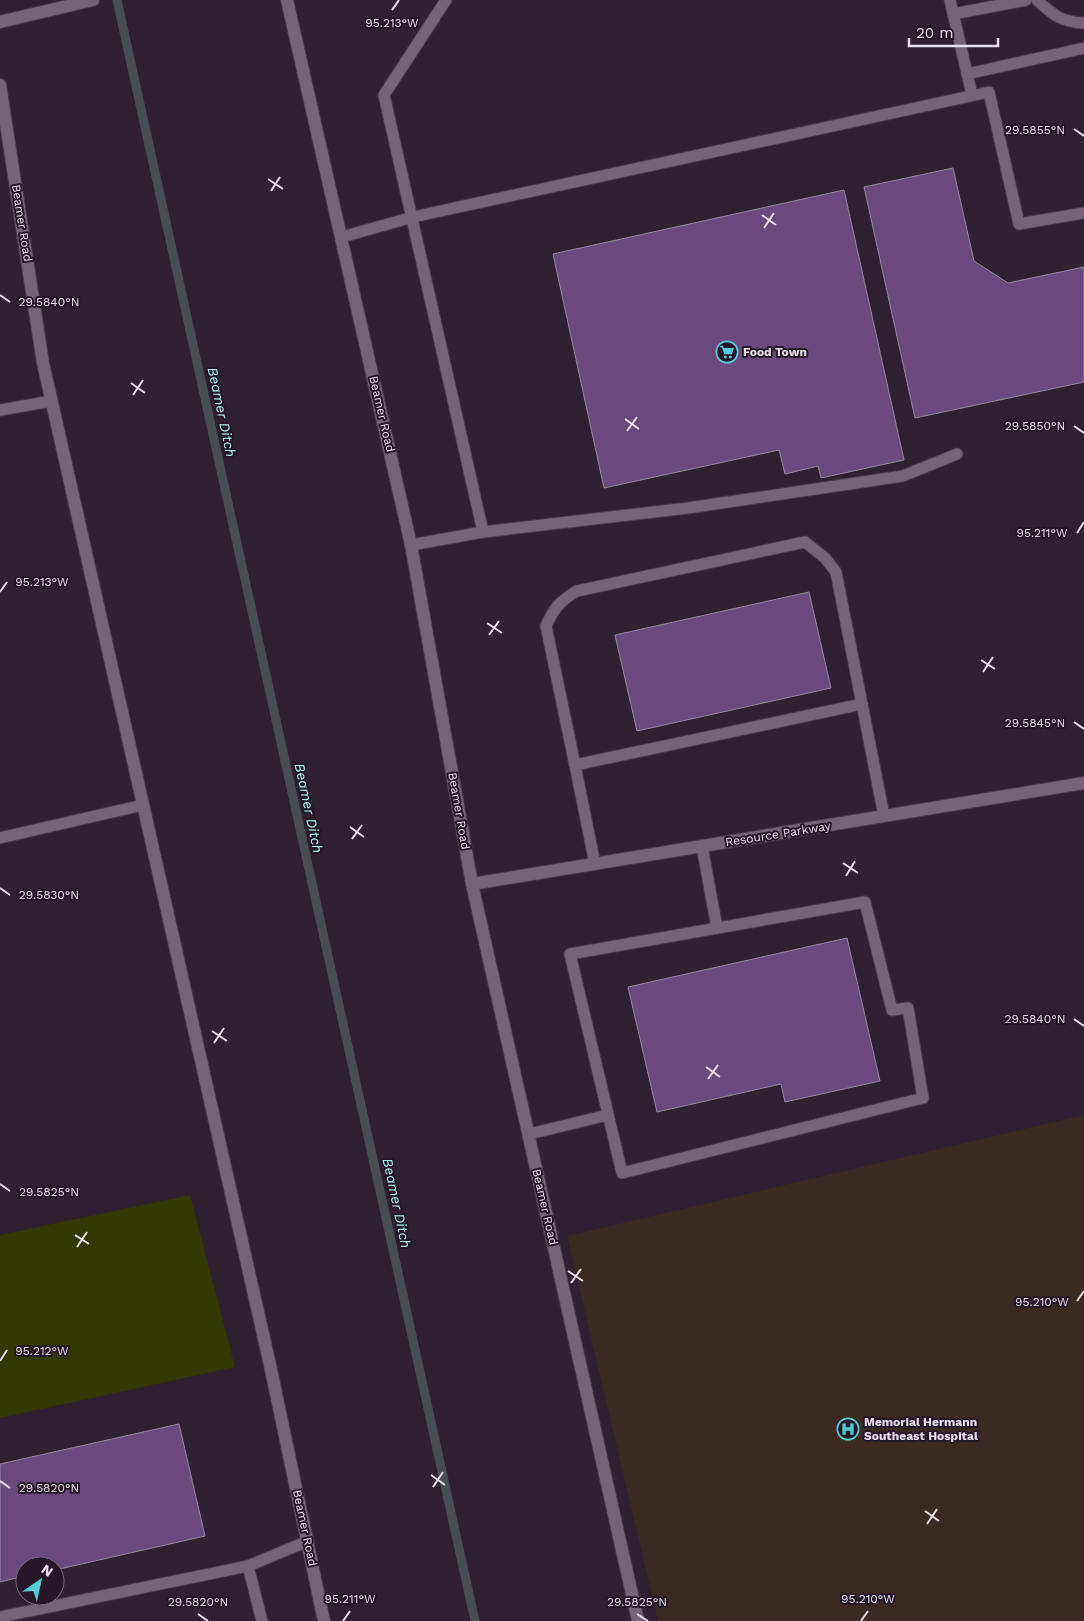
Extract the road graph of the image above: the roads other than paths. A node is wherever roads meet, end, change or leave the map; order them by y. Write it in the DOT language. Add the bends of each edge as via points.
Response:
graph roads {
  1 [pos="93,0"];
  2 [pos="287,0"];
  3 [pos="446,0"];
  4 [pos="950,0"];
  5 [pos="1026,0"];
  6 [pos="1037,0"];
  7 [pos="953,14"];
  8 [pos="0,22"];
  9 [pos="1084,23"];
  10 [pos="1084,48"];
  11 [pos="967,74"];
  12 [pos="0,85"];
  13 [pos="972,95"];
  14 [pos="1084,213"];
  15 [pos="413,217"];
  16 [pos="342,237"];
  17 [pos="52,401"];
  18 [pos="0,410"];
  19 [pos="957,454"];
  20 [pos="483,532"];
  21 [pos="412,545"];
  22 [pos="862,704"];
  23 [pos="575,765"];
  24 [pos="1084,783"];
  25 [pos="143,805"];
  26 [pos="884,816"];
  27 [pos="0,838"];
  28 [pos="702,846"];
  29 [pos="595,864"];
  30 [pos="472,884"];
  31 [pos="717,928"];
  32 [pos="608,1115"];
  33 [pos="528,1134"];
  34 [pos="308,1541"];
  35 [pos="248,1566"];
  36 [pos="0,1617"];
  37 [pos="262,1621"];
  38 [pos="324,1621"];
  39 [pos="638,1621"];
  1 -- 8 [label="main road"];
  2 -- 16 [label="main road, Beamer Road"];
  3 -- 15 [label="lane" via="384,95"];
  4 -- 7 [label="lane"];
  5 -- 7 [label="lane"];
  6 -- 9 [label="lane" via="1054,16"];
  7 -- 11 [label="lane"];
  10 -- 11 [label="lane"];
  11 -- 13 [label="lane"];
  12 -- 17 [label="main road, Beamer Road" via="43,363"];
  13 -- 14 [label="lane" via="989,92 1018,224"];
  13 -- 15 [label="lane"];
  15 -- 16 [label="lane"];
  15 -- 20 [label="lane"];
  16 -- 21 [label="main road, Beamer Road"];
  17 -- 18 [label="lane"];
  17 -- 25 [label="main road, Beamer Road"];
  19 -- 20 [label="lane" via="903,476 688,508"];
  20 -- 21 [label="lane"];
  21 -- 30 [label="main road, Beamer Road"];
  22 -- 23 [label="lane"];
  22 -- 23 [label="lane" via="836,572 805,542 577,591 564,599 552,611 546,626"];
  22 -- 26 [label="lane"];
  23 -- 29 [label="lane"];
  24 -- 26 [label="main road, Resource Parkway"];
  25 -- 27 [label="lane"];
  25 -- 34 [label="main road, Beamer Road"];
  26 -- 28 [label="main road, Resource Parkway"];
  28 -- 29 [label="main road, Resource Parkway"];
  28 -- 31 [label="lane"];
  29 -- 30 [label="main road, Resource Parkway"];
  30 -- 33 [label="main road, Beamer Road"];
  31 -- 32 [label="lane" via="570,954"];
  31 -- 32 [label="lane" via="865,902 892,1010 908,1008 923,1098 622,1173"];
  32 -- 33 [label="lane"];
  33 -- 39 [label="main road, Beamer Road"];
  34 -- 35 [label="lane"];
  34 -- 38 [label="main road, Beamer Road"];
  35 -- 36 [label="lane"];
  35 -- 37 [label="lane"];
}
